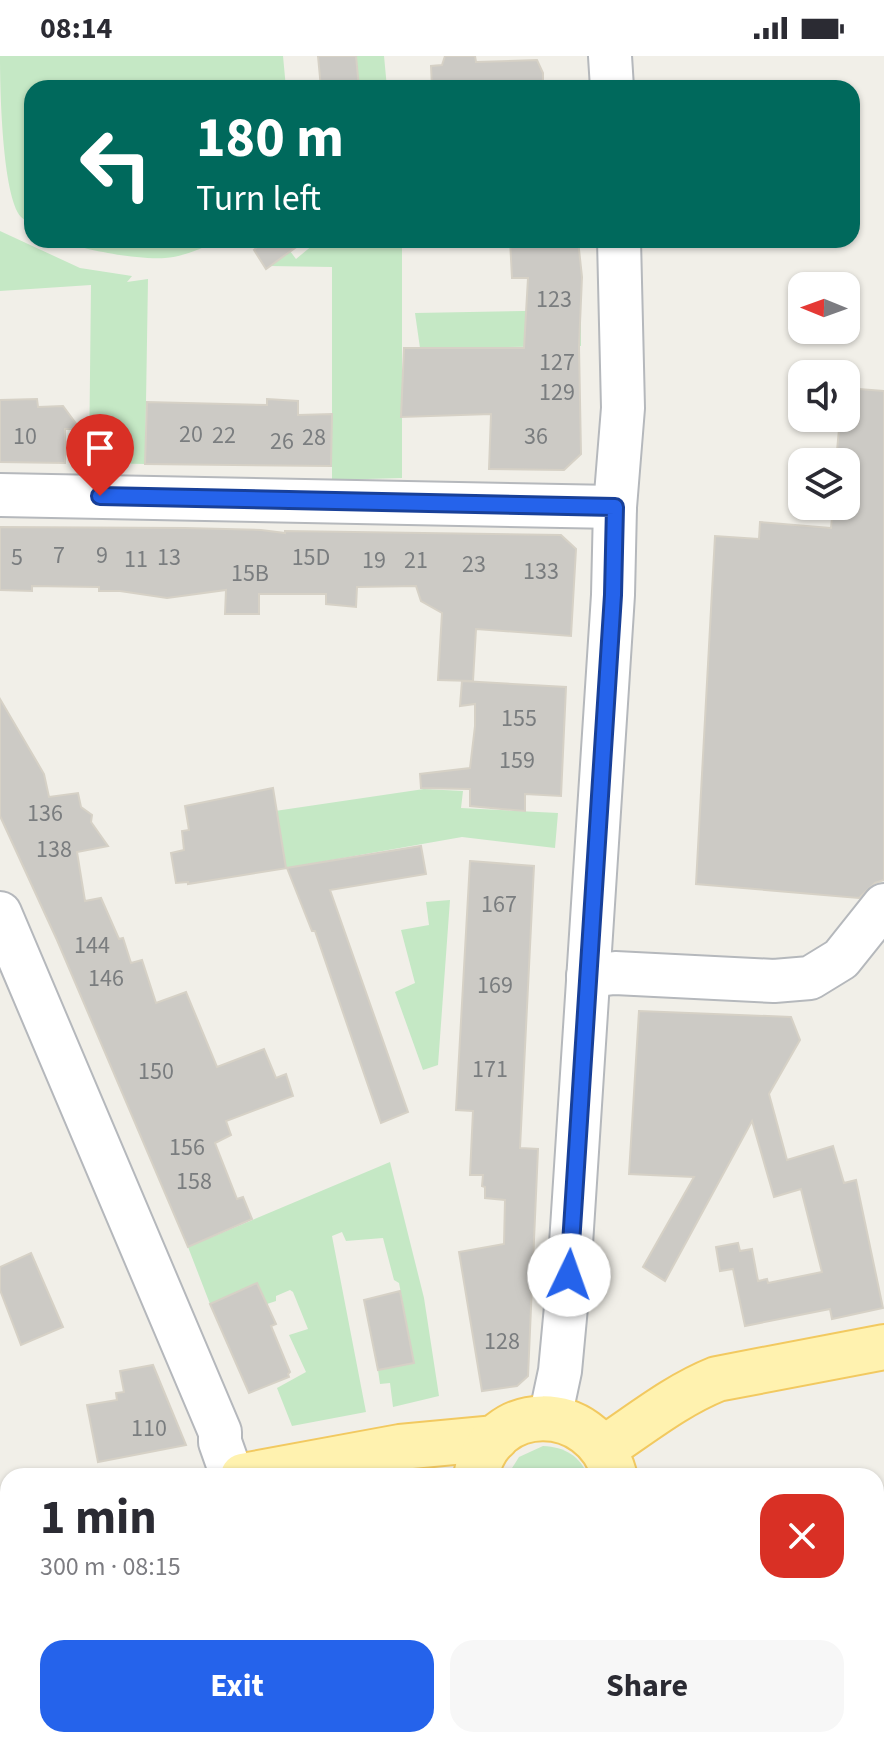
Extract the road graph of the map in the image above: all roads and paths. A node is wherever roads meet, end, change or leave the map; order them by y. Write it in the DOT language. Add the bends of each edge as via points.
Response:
graph roads {
  1 [pos="610,56"];
  2 [pos="612,80"];
  3 [pos="619,248"];
  4 [pos="0,495"];
  5 [pos="615,507"];
  6 [pos="884,905"];
  7 [pos="0,913"];
  8 [pos="588,976"];
  9 [pos="884,1347"];
  10 [pos="550,1418"];
  11 [pos="496,1438"];
  12 [pos="367,1454"];
  13 [pos="609,1462"];
  14 [pos="229,1468"];
  15 [pos="282,1468"];
  16 [pos="421,1468"];
  17 [pos="479,1468"];
  1 -- 2 [label="street"];
  3 -- 5 [label="street" via="623,408"];
  4 -- 5 [label="street"];
  5 -- 8 [label="street"];
  6 -- 8 [label="street" via="841,959 810,978"];
  7 -- 14 [label="street" via="220,1432"];
  8 -- 10 [label="street" via="569,1275"];
  9 -- 13 [label="main road" via="717,1379 682,1395"];
  10 -- 11 [label="main road" via="523,1421"];
  10 -- 13 [label="main road" via="590,1434"];
  11 -- 12 [label="main road"];
  11 -- 17 [label="main road"];
  12 -- 15 [label="main road"];
  12 -- 16 [label="main road"];
}
